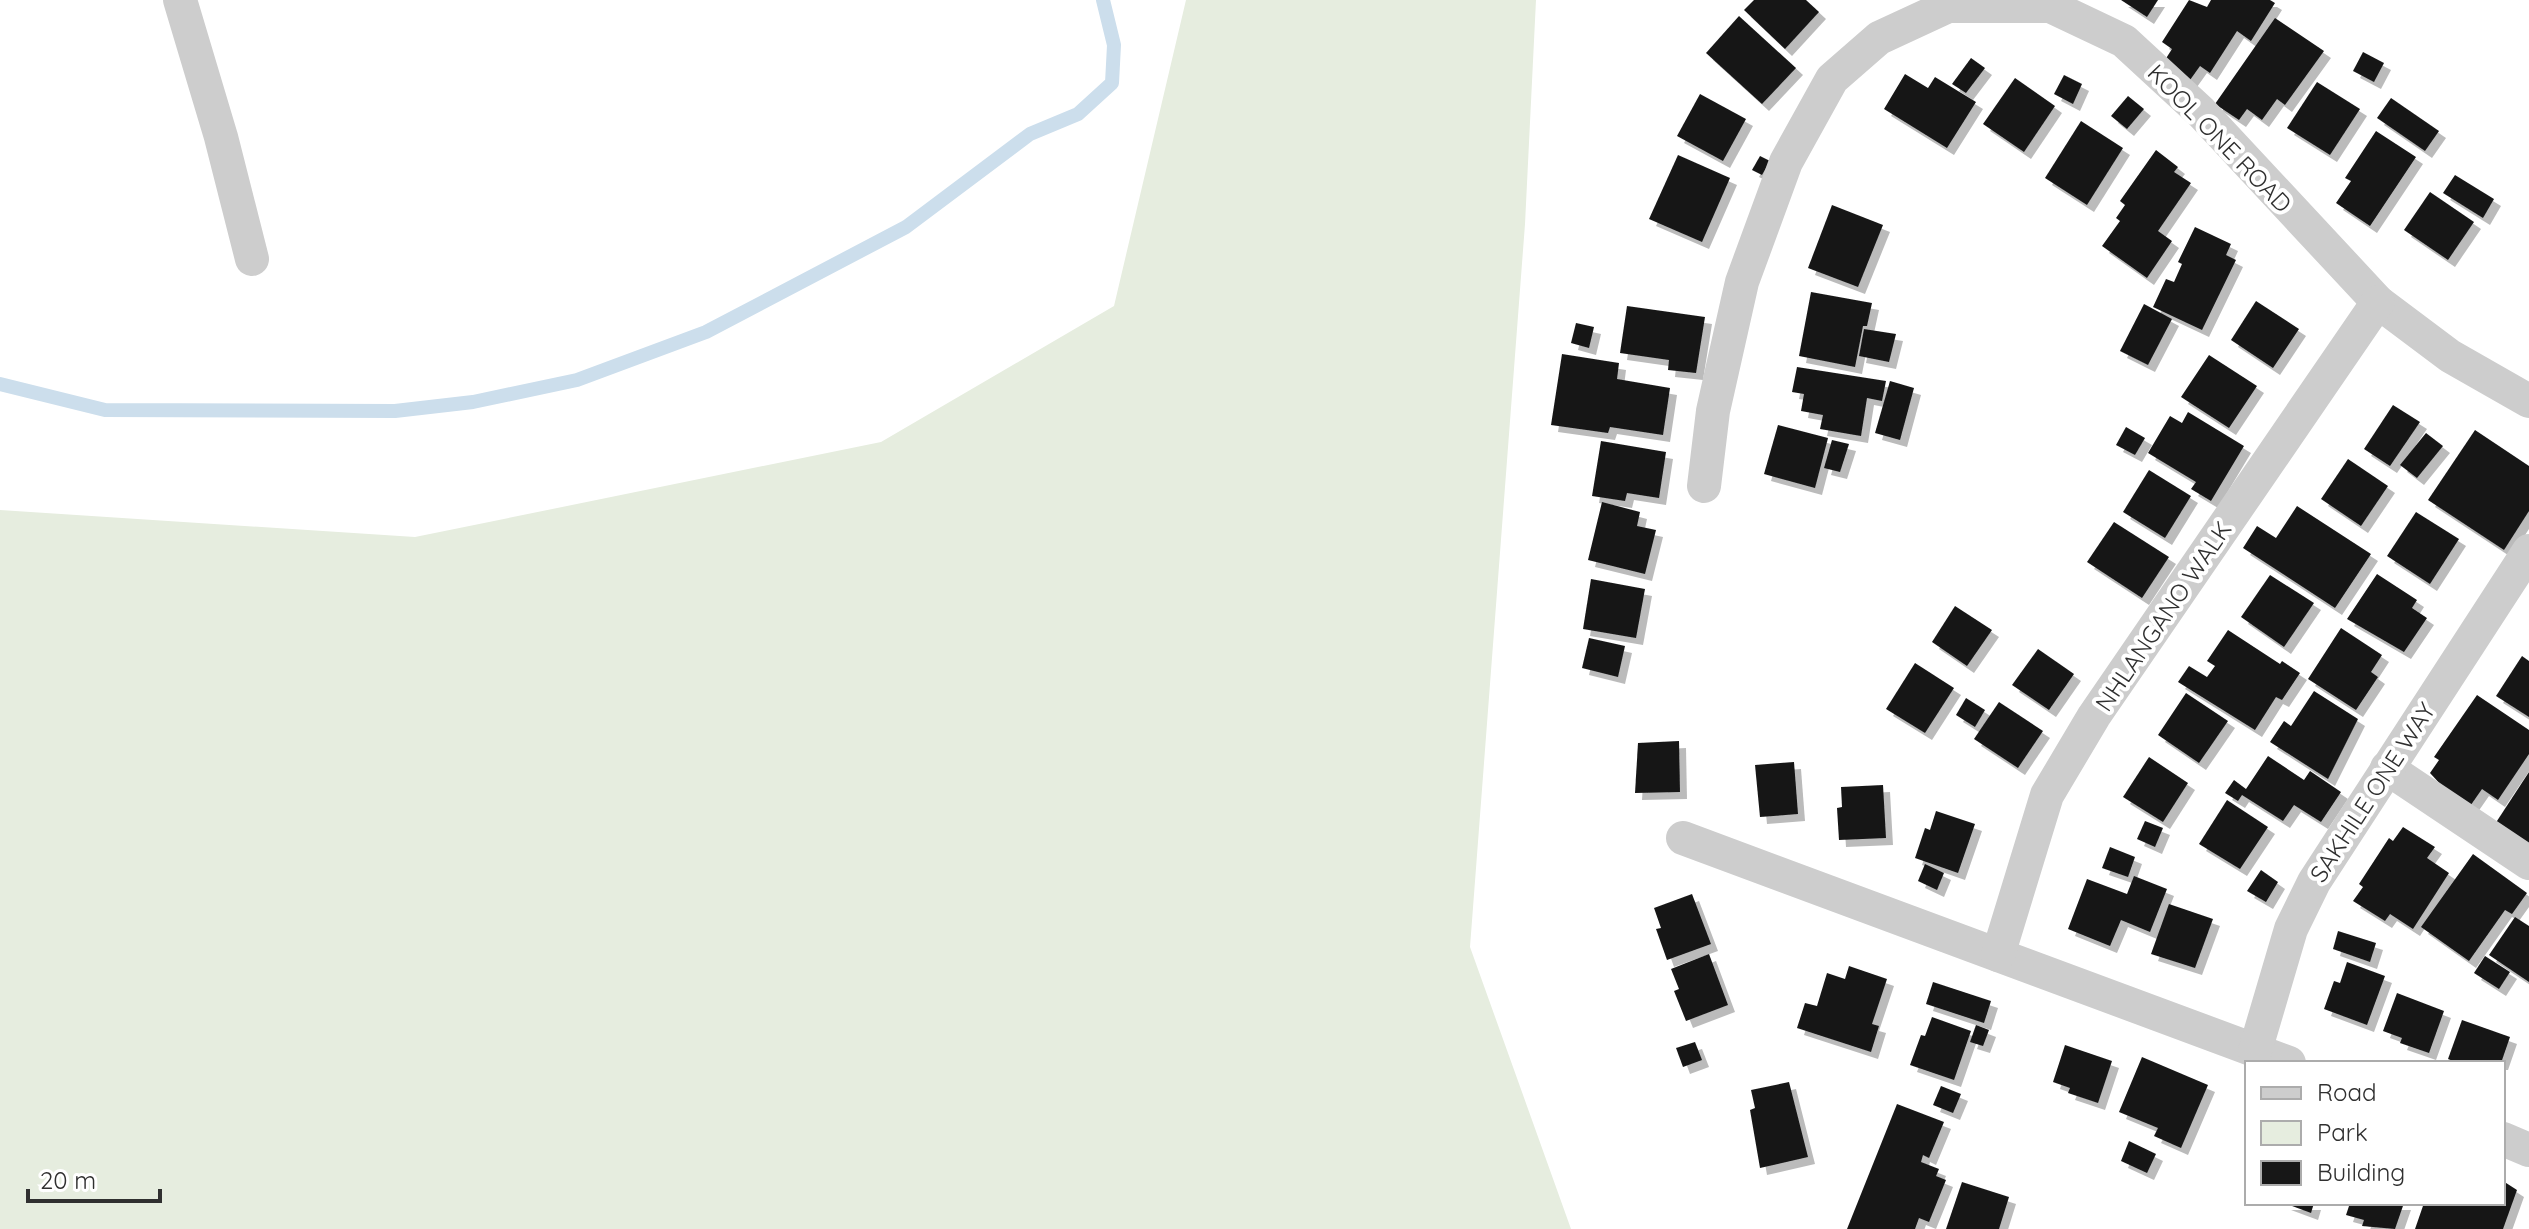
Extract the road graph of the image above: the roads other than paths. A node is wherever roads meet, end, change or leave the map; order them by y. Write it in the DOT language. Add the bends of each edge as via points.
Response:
graph roads {
  1 [pos="180,0"];
  2 [pos="252,259"];
  3 [pos="2378,302"];
  4 [pos="2529,401"];
  5 [pos="1704,486"];
  6 [pos="2526,561"];
  7 [pos="2387,768"];
  8 [pos="1683,838"];
  9 [pos="2529,863"];
  10 [pos="1998,955"];
  11 [pos="2255,1051"];
  12 [pos="2283,1061"];
  13 [pos="2505,1140"];
  14 [pos="2529,1150"];
  1 -- 2 [label="street"];
  3 -- 4 [label="street, KOOL ONE ROAD" via="2450,356"];
  3 -- 5 [label="street, KOOL ONE ROAD" via="2201,112 2124,41 2050,6 1948,6 1879,38 1832,79 1786,162 1742,282 1713,411"];
  3 -- 10 [label="street, NHLANGANO WALK" via="2094,716 2047,795"];
  6 -- 7 [label="street, SAKHILE ONE WAY"];
  7 -- 9 [label="street"];
  7 -- 11 [label="street, SAKHILE ONE WAY" via="2314,882 2291,929"];
  8 -- 10 [label="street"];
  10 -- 11 [label="street"];
  11 -- 12 [label="street"];
  13 -- 14 [label="street"];
}
